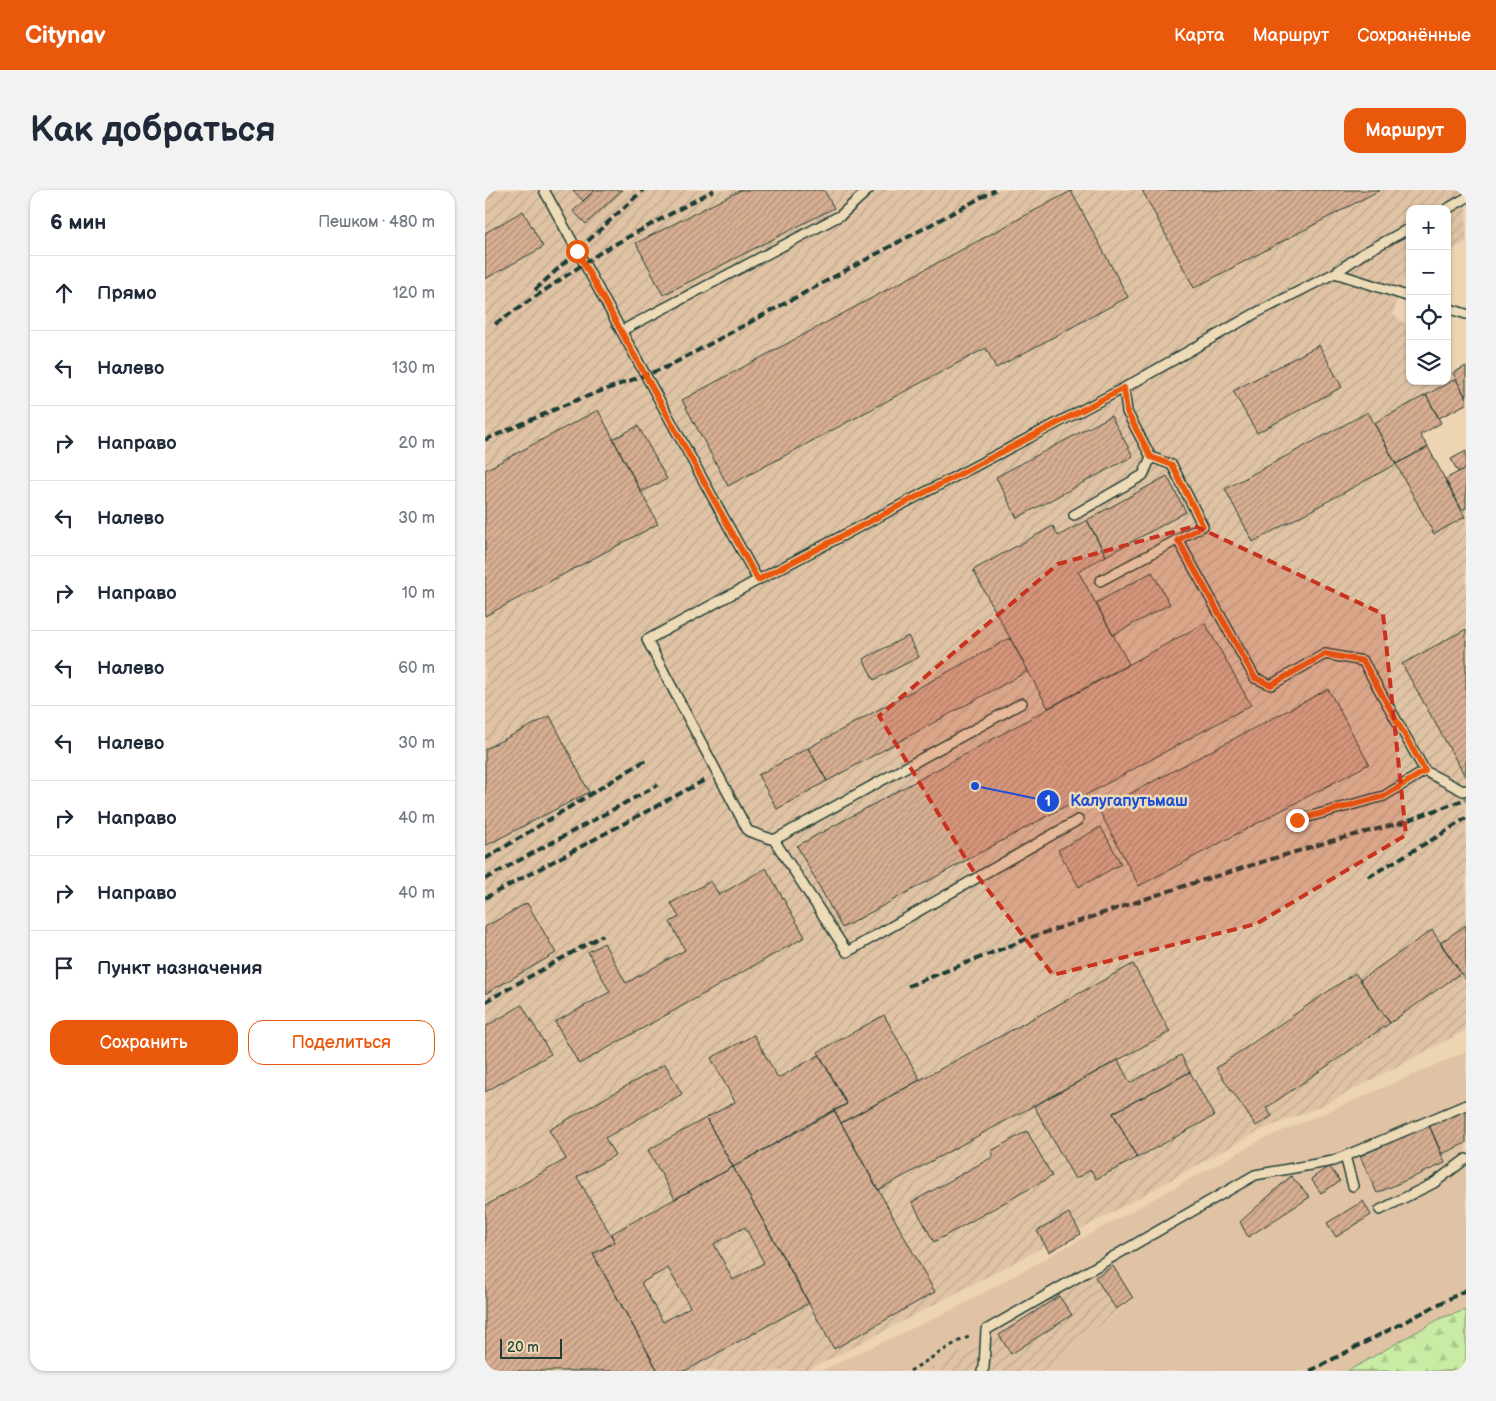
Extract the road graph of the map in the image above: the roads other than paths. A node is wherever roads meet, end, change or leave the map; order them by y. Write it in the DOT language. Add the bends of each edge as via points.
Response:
graph roads {
  1 [pos="544,190"];
  2 [pos="868,190"];
  3 [pos="1466,198"];
  4 [pos="1451,207"];
  5 [pos="1406,230"];
  6 [pos="1335,273"];
  7 [pos="1406,296"];
  8 [pos="1451,309"];
  9 [pos="1466,314"];
  10 [pos="621,332"];
  11 [pos="1124,388"];
  12 [pos="1151,457"];
  13 [pos="1075,515"];
  14 [pos="1178,540"];
  15 [pos="758,580"];
  16 [pos="1100,581"];
  17 [pos="1022,703"];
  18 [pos="1425,771"];
  19 [pos="1466,790"];
  20 [pos="1078,820"];
  21 [pos="1297,820"];
  22 [pos="774,840"];
  23 [pos="1466,1104"];
  24 [pos="1345,1156"];
  25 [pos="1466,1160"];
  26 [pos="1353,1186"];
  27 [pos="1381,1210"];
  28 [pos="982,1371"];
  1 -- 10 [label="lane"];
  2 -- 10 [label="lane" via="841,215"];
  3 -- 4 [label="lane"];
  5 -- 6 [label="lane" via="1363,253"];
  6 -- 7 [label="lane"];
  6 -- 11 [label="lane" via="1254,314"];
  8 -- 9 [label="lane"];
  10 -- 15 [label="lane"];
  11 -- 12 [label="lane" via="1127,412"];
  11 -- 15 [label="lane"];
  12 -- 13 [label="lane" via="1143,475"];
  12 -- 14 [label="lane" via="1172,465 1203,526"];
  14 -- 16 [label="lane"];
  14 -- 18 [label="lane" via="1255,678 1271,685 1325,654 1363,661"];
  15 -- 22 [label="lane" via="647,640 748,831"];
  17 -- 22 [label="lane"];
  18 -- 19 [label="lane"];
  18 -- 21 [label="lane" via="1384,796"];
  20 -- 22 [label="lane" via="847,952"];
  23 -- 24 [label="lane"];
  24 -- 26 [label="lane"];
  24 -- 28 [label="lane" via="1255,1176 986,1330"];
  25 -- 27 [label="lane" via="1434,1183"];
}
